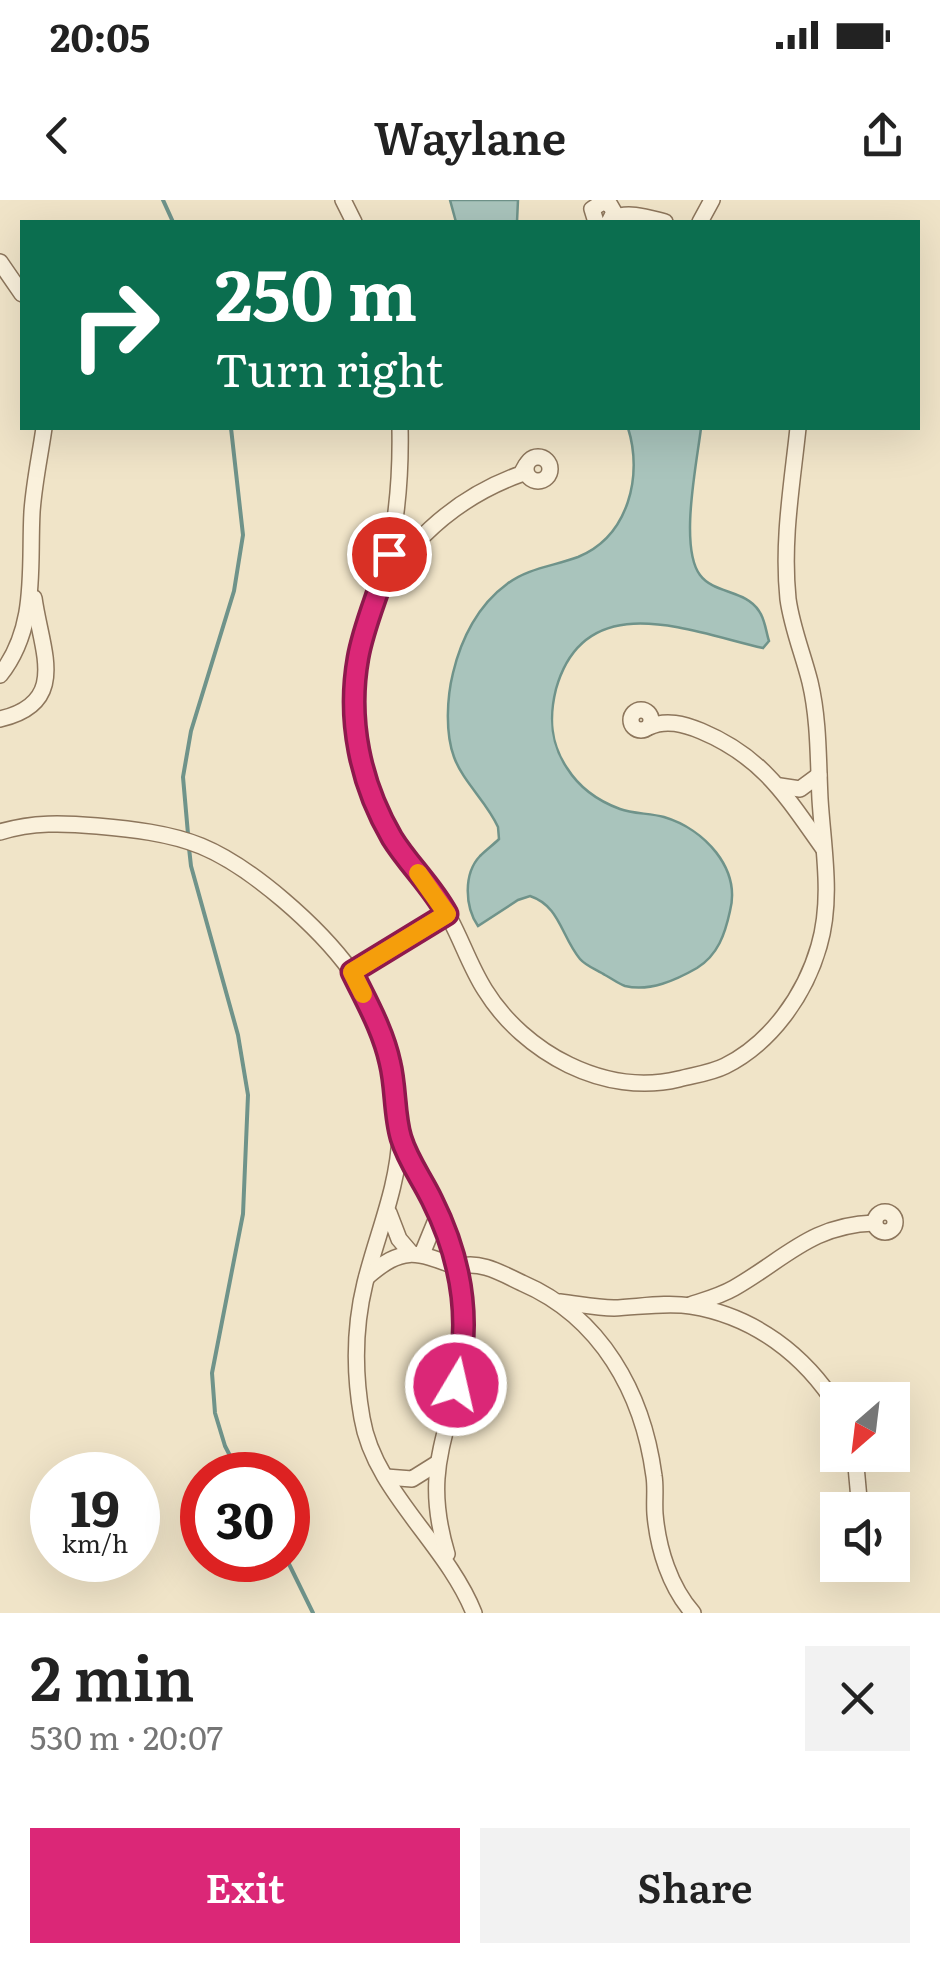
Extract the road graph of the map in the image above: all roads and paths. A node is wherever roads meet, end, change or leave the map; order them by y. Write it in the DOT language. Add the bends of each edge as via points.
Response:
graph roads {
  1 [pos="614,216"];
  2 [pos="595,220"];
  3 [pos="648,220"];
  4 [pos="0,262"];
  5 [pos="20,291"];
  6 [pos="44,430"];
  7 [pos="400,430"];
  8 [pos="798,430"];
  9 [pos="526,472"];
  10 [pos="397,508"];
  11 [pos="433,526"];
  12 [pos="32,580"];
  13 [pos="379,592"];
  14 [pos="0,675"];
  15 [pos="0,719"];
  16 [pos="652,721"];
  17 [pos="820,774"];
  18 [pos="780,786"];
  19 [pos="0,832"];
  20 [pos="823,848"];
  21 [pos="447,914"];
  22 [pos="352,972"];
  23 [pos="400,1135"];
  24 [pos="388,1210"];
  25 [pos="438,1214"];
  26 [pos="874,1223"];
  27 [pos="417,1253"];
  28 [pos="456,1267"];
  29 [pos="366,1278"];
  30 [pos="729,1291"];
  31 [pos="559,1302"];
  32 [pos="688,1306"];
  33 [pos="608,1308"];
  34 [pos="728,1315"];
  35 [pos="590,1331"];
  36 [pos="822,1382"];
  37 [pos="436,1464"];
  38 [pos="386,1476"];
  39 [pos="449,1562"];
  40 [pos="474,1613"];
  41 [pos="693,1613"];
  1 -- 2 [label="street" via="603,202 594,206"];
  1 -- 3 [label="street"];
  4 -- 5 [label="street"];
  6 -- 12 [label="street" via="32,509"];
  7 -- 10 [label="street"];
  8 -- 17 [label="street" via="788,500 788,596 816,716"];
  9 -- 11 [label="street" via="495,483"];
  10 -- 11 [label="street" via="404,526"];
  10 -- 13 [label="street"];
  11 -- 13 [label="street"];
  12 -- 14 [label="street" via="20,641"];
  12 -- 15 [label="street" via="45,691 26,711"];
  13 -- 21 [label="street" via="358,655 354,692 362,767 393,838"];
  16 -- 18 [label="street" via="718,738"];
  17 -- 18 [label="street" via="806,787"];
  17 -- 20 [label="street"];
  18 -- 20 [label="street"];
  19 -- 22 [label="street" via="66,823 141,830 200,845 271,889"];
  20 -- 21 [label="street" via="826,920 790,1009 725,1066 671,1081 602,1076 560,1062 530,1041 485,990"];
  21 -- 22 [label="street"];
  22 -- 23 [label="street" via="382,1034"];
  23 -- 24 [label="street"];
  23 -- 25 [label="street"];
  24 -- 27 [label="street" via="399,1240"];
  24 -- 29 [label="street"];
  25 -- 27 [label="street"];
  25 -- 28 [label="street"];
  26 -- 30 [label="street" via="809,1237"];
  27 -- 28 [label="street"];
  27 -- 29 [label="street" via="392,1257"];
  28 -- 31 [label="street" via="482,1265"];
  28 -- 37 [label="street" via="463,1358"];
  29 -- 38 [label="street" via="356,1385 362,1424"];
  30 -- 32 [label="street"];
  30 -- 34 [label="street"];
  31 -- 33 [label="street"];
  31 -- 35 [label="street"];
  32 -- 33 [label="street"];
  32 -- 34 [label="street"];
  33 -- 35 [label="street"];
  34 -- 36 [label="street" via="759,1329"];
  35 -- 41 [label="street" via="633,1393 647,1433 660,1546 673,1584"];
  37 -- 38 [label="street" via="412,1479"];
  37 -- 39 [label="street" via="439,1528"];
  38 -- 39 [label="street"];
  39 -- 40 [label="street"];
}
